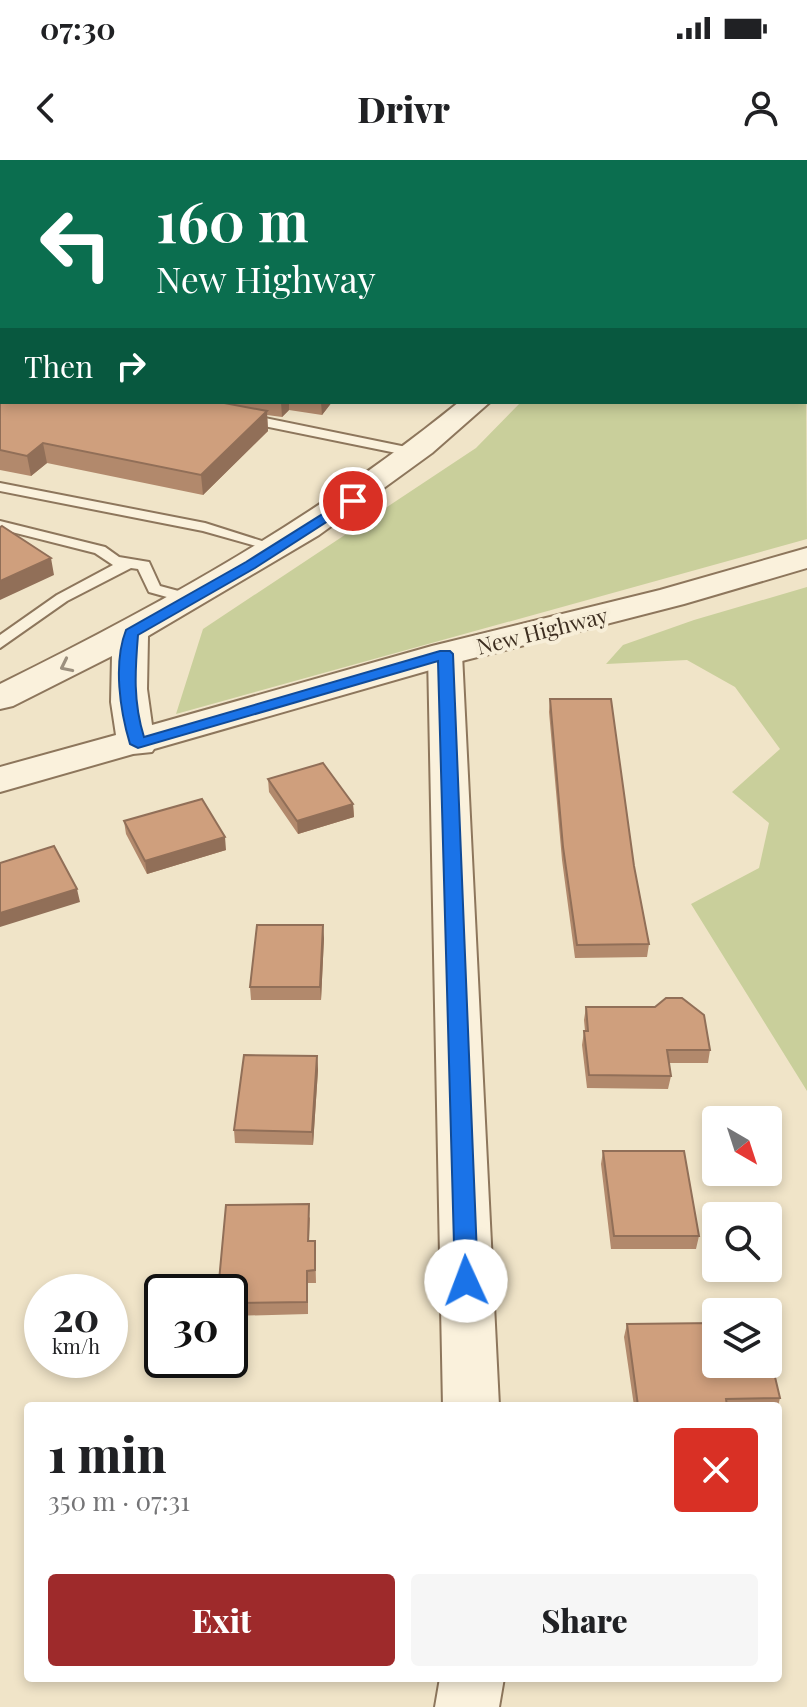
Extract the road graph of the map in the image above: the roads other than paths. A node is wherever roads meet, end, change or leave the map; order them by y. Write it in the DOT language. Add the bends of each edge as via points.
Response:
graph roads {
  1 [pos="474,404"];
  2 [pos="219,413"];
  3 [pos="416,453"];
  4 [pos="0,487"];
  5 [pos="0,525"];
  6 [pos="277,548"];
  7 [pos="793,562"];
  8 [pos="129,563"];
  9 [pos="192,599"];
  10 [pos="131,633"];
  11 [pos="0,643"];
  12 [pos="445,654"];
  13 [pos="0,698"];
  14 [pos="138,744"];
  15 [pos="0,780"];
  16 [pos="471,1402"];
  17 [pos="471,1682"];
  18 [pos="467,1707"];
  1 -- 3 [label="street"];
  2 -- 3 [label="lane"];
  3 -- 6 [label="street" via="353,501"];
  4 -- 6 [label="lane" via="205,527"];
  5 -- 8 [label="lane" via="100,550"];
  6 -- 9 [label="street"];
  7 -- 12 [label="street, New Highway"];
  8 -- 9 [label="lane" via="144,565 154,589"];
  8 -- 11 [label="lane" via="62,598"];
  9 -- 10 [label="street"];
  10 -- 13 [label="street, one-way"];
  10 -- 14 [label="street" via="126,687"];
  12 -- 14 [label="street, New Highway"];
  12 -- 16 [label="street"];
  14 -- 15 [label="street, New Highway"];
  17 -- 18 [label="street"];
}
